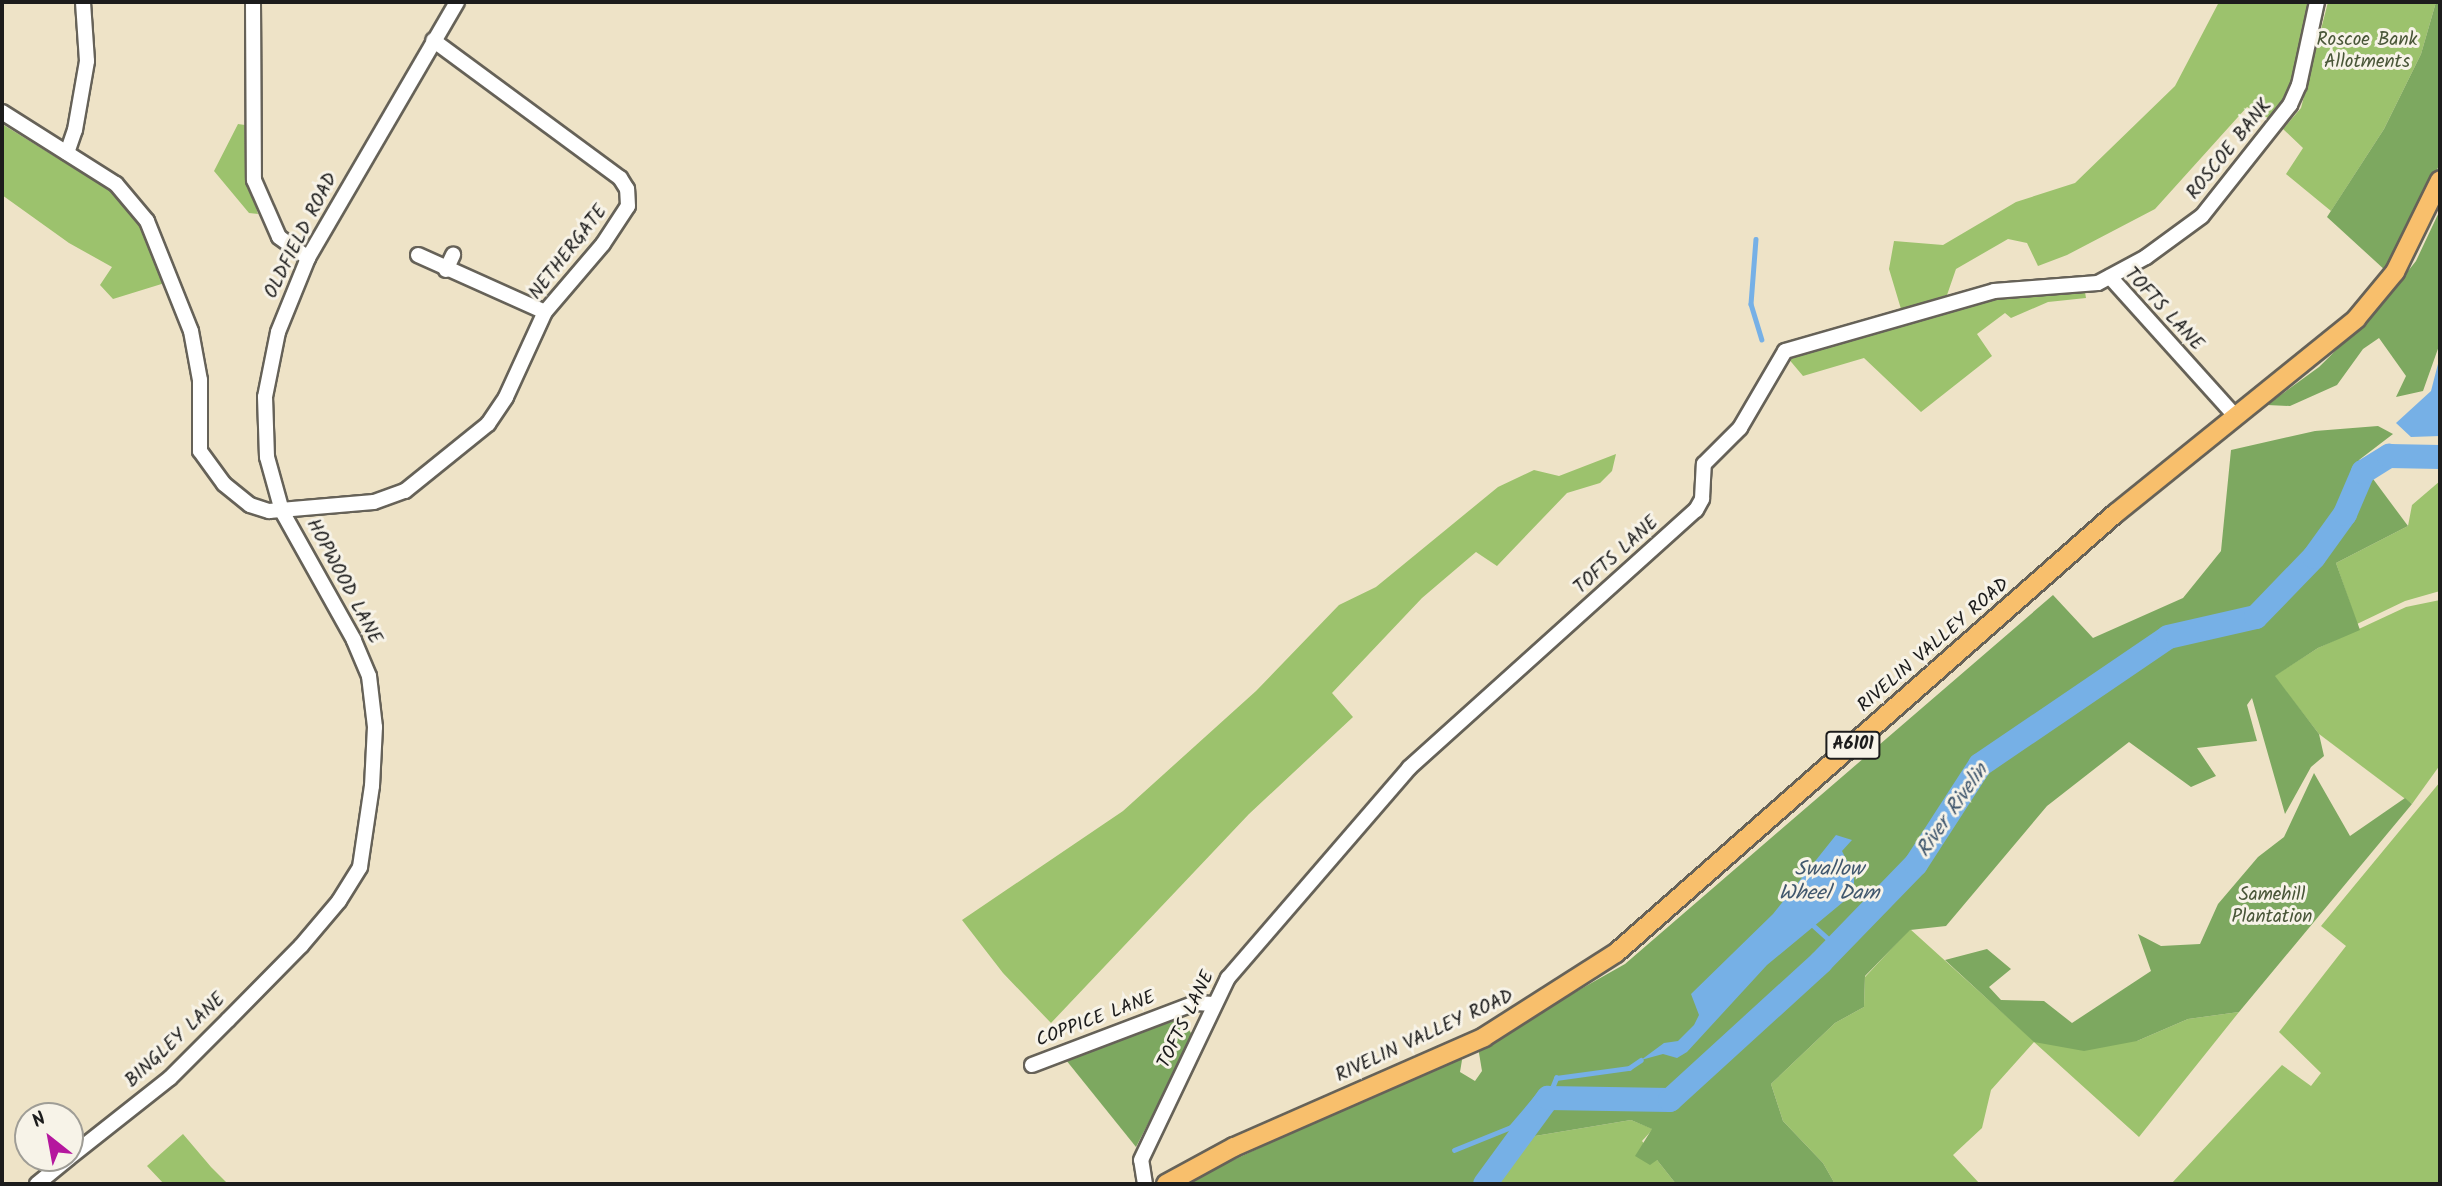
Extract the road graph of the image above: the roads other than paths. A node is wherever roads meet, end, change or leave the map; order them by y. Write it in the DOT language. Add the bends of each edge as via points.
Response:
graph roads {
  1 [pos="83,2"];
  2 [pos="253,2"];
  3 [pos="457,2"];
  4 [pos="2317,2"];
  5 [pos="433,40"];
  6 [pos="2,112"];
  7 [pos="66,153"];
  8 [pos="2440,180"];
  9 [pos="418,255"];
  10 [pos="453,255"];
  11 [pos="308,258"];
  12 [pos="446,270"];
  13 [pos="2110,277"];
  14 [pos="545,313"];
  15 [pos="2236,417"];
  16 [pos="282,511"];
  17 [pos="301,946"];
  18 [pos="1214,1004"];
  19 [pos="1032,1065"];
  20 [pos="84,1146"];
  21 [pos="52,1172"];
  22 [pos="37,1184"];
  23 [pos="1145,1184"];
  24 [pos="1166,1184"];
  1 -- 7 [label="street" via="87,61 75,130"];
  2 -- 11 [label="street" via="254,180 279,237"];
  3 -- 5 [label="street, OLDFIELD ROAD"];
  4 -- 13 [label="street, ROSCOE BANK" via="2299,85 2273,130 2202,216"];
  5 -- 11 [label="street, OLDFIELD ROAD"];
  5 -- 14 [label="street, NETHERGATE" via="579,146 620,178 627,189 628,206 621,220"];
  6 -- 7 [label="street, NETHERGATE"];
  7 -- 16 [label="street, NETHERGATE" via="129,197 147,221 168,265 197,355 198,435 206,464 250,505"];
  8 -- 15 [label="main road, RIVELIN VALLEY ROAD / A6101" via="2395,272 2370,304 2331,342"];
  9 -- 12 [label="street"];
  10 -- 12 [label="street"];
  11 -- 16 [label="street, OLDFIELD ROAD" via="278,332 265,397 267,457"];
  12 -- 14 [label="street"];
  13 -- 15 [label="street, TOFTS LANE"];
  13 -- 18 [label="street, TOFTS LANE" via="2084,286 1994,291 1785,351 1740,428 1704,464 1702,499 1696,510 1409,768 1245,957"];
  14 -- 16 [label="street, NETHERGATE" via="497,413 405,491 374,502"];
  15 -- 24 [label="main road, RIVELIN VALLEY ROAD / A6101" via="2116,513 1616,953 1484,1037 1223,1152"];
  16 -- 17 [label="street, HOPWOOD LANE" via="361,655 375,727 360,867 339,901"];
  17 -- 20 [label="street, BINGLEY LANE" via="170,1078"];
  18 -- 19 [label="street, COPPICE LANE" via="1195,1003"];
  18 -- 23 [label="street, TOFTS LANE" via="1141,1160"];
  21 -- 22 [label="street, BINGLEY LANE"];
}
